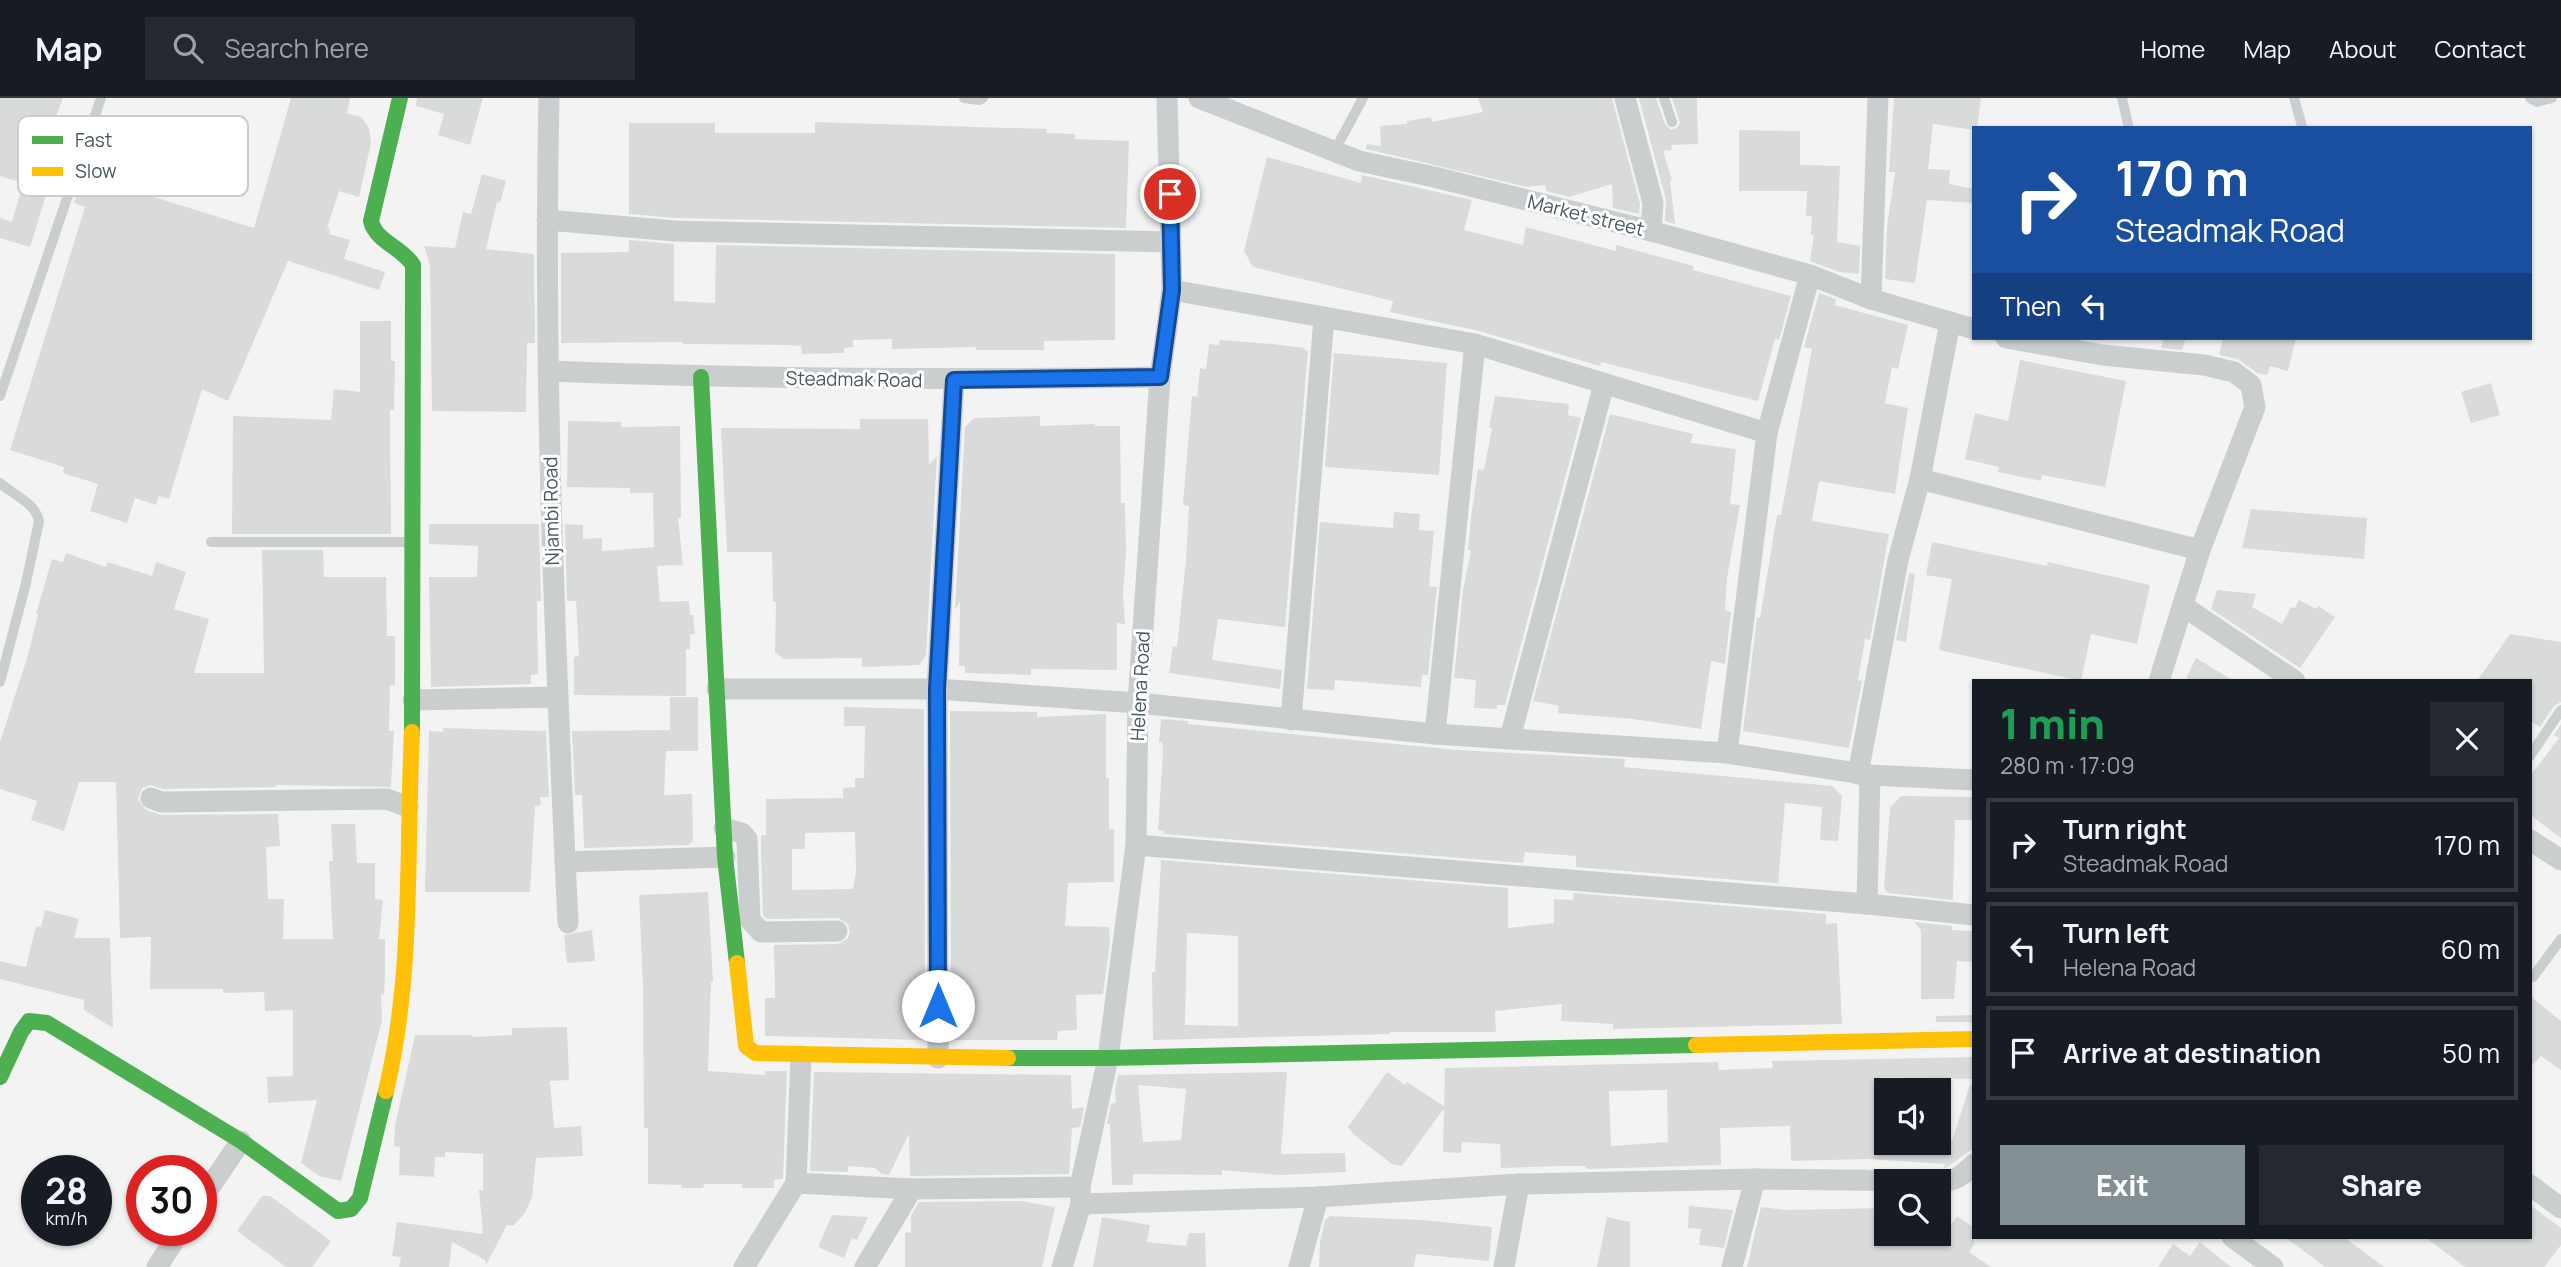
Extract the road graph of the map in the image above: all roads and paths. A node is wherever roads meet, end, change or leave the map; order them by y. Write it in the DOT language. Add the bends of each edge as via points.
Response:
graph roads {
  1 [pos="102,98"];
  2 [pos="400,98"];
  3 [pos="549,98"];
  4 [pos="964,98"];
  5 [pos="983,98"];
  6 [pos="1167,98"];
  7 [pos="1199,98"];
  8 [pos="1363,98"];
  9 [pos="1625,98"];
  10 [pos="1664,98"];
  11 [pos="1878,98"];
  12 [pos="2122,98"];
  13 [pos="2294,98"];
  14 [pos="2530,98"];
  15 [pos="2552,98"];
  16 [pos="96,116"];
  17 [pos="1672,122"];
  18 [pos="2128,124"];
  19 [pos="2302,126"];
  20 [pos="1334,152"];
  21 [pos="68,196"];
  22 [pos="547,220"];
  23 [pos="1651,231"];
  24 [pos="1171,242"];
  25 [pos="1810,275"];
  26 [pos="1172,290"];
  27 [pos="1871,299"];
  28 [pos="1324,318"];
  29 [pos="1950,322"];
  30 [pos="1972,328"];
  31 [pos="2017,340"];
  32 [pos="1475,344"];
  33 [pos="548,371"];
  34 [pos="701,377"];
  35 [pos="1160,377"];
  36 [pos="954,380"];
  37 [pos="1604,384"];
  38 [pos="0,396"];
  39 [pos="1767,433"];
  40 [pos="1920,479"];
  41 [pos="0,483"];
  42 [pos="211,542"];
  43 [pos="411,542"];
  44 [pos="2200,550"];
  45 [pos="2183,606"];
  46 [pos="2160,679"];
  47 [pos="2292,679"];
  48 [pos="0,682"];
  49 [pos="717,688"];
  50 [pos="937,689"];
  51 [pos="557,696"];
  52 [pos="413,701"];
  53 [pos="1138,703"];
  54 [pos="2561,710"];
  55 [pos="1291,720"];
  56 [pos="1435,734"];
  57 [pos="1510,738"];
  58 [pos="1727,753"];
  59 [pos="2532,753"];
  60 [pos="1864,774"];
  61 [pos="1972,780"];
  62 [pos="151,798"];
  63 [pos="408,807"];
  64 [pos="724,828"];
  65 [pos="2532,840"];
  66 [pos="1136,845"];
  67 [pos="725,857"];
  68 [pos="2561,860"];
  69 [pos="565,862"];
  70 [pos="1867,904"];
  71 [pos="1972,915"];
  72 [pos="568,923"];
  73 [pos="837,931"];
  74 [pos="2561,939"];
  75 [pos="2533,977"];
  76 [pos="1972,1040"];
  77 [pos="802,1056"];
  78 [pos="939,1058"];
  79 [pos="1108,1058"];
  80 [pos="0,1077"];
  81 [pos="240,1141"];
  82 [pos="1972,1166"];
  83 [pos="217,1176"];
  84 [pos="1755,1179"];
  85 [pos="1874,1180"];
  86 [pos="796,1182"];
  87 [pos="1951,1182"];
  88 [pos="1519,1184"];
  89 [pos="2532,1186"];
  90 [pos="912,1189"];
  91 [pos="1080,1195"];
  92 [pos="1318,1197"];
  93 [pos="2561,1208"];
  94 [pos="2235,1239"];
  95 [pos="171,1246"];
  96 [pos="157,1267"];
  97 [pos="744,1267"];
  98 [pos="865,1267"];
  99 [pos="1062,1267"];
  100 [pos="1299,1267"];
  101 [pos="1504,1267"];
  102 [pos="1732,1267"];
  103 [pos="2273,1267"];
  1 -- 16 [label="lane"];
  2 -- 43 [label="street" via="371,220 377,234 403,250 413,265"];
  3 -- 22 [label="street, Njambi Road"];
  4 -- 5 [label="lane"];
  6 -- 24 [label="street, Helena Road"];
  7 -- 20 [label="street, Market street"];
  8 -- 20 [label="lane"];
  9 -- 23 [label="street" via="1653,203"];
  10 -- 17 [label="lane"];
  11 -- 27 [label="street"];
  12 -- 18 [label="lane"];
  13 -- 19 [label="lane"];
  14 -- 15 [label="lane" via="2537,102"];
  20 -- 23 [label="street, Market street"];
  21 -- 38 [label="lane"];
  22 -- 24 [label="street" via="675,231"];
  22 -- 33 [label="street, Njambi Road"];
  23 -- 25 [label="street, Market street"];
  24 -- 26 [label="street, Helena Road"];
  25 -- 27 [label="street, Market street"];
  25 -- 39 [label="street"];
  26 -- 28 [label="street"];
  26 -- 35 [label="street, Helena Road"];
  27 -- 29 [label="street, Market street"];
  28 -- 32 [label="street"];
  28 -- 55 [label="street"];
  29 -- 30 [label="street, Market street"];
  29 -- 40 [label="street"];
  31 -- 44 [label="street" via="2103,355 2204,365 2234,372 2251,385 2255,407"];
  32 -- 37 [label="street"];
  32 -- 56 [label="street"];
  33 -- 34 [label="street, Steadmak Road"];
  33 -- 51 [label="street, Njambi Road"];
  34 -- 36 [label="street, Steadmak Road"];
  34 -- 49 [label="street"];
  35 -- 36 [label="street, Steadmak Road"];
  35 -- 53 [label="street, Helena Road"];
  36 -- 50 [label="street"];
  37 -- 39 [label="street"];
  37 -- 57 [label="street"];
  39 -- 58 [label="street"];
  40 -- 44 [label="street"];
  40 -- 60 [label="street" via="1898,561"];
  41 -- 48 [label="lane" via="31,505 39,521"];
  42 -- 43 [label="lane"];
  43 -- 52 [label="street"];
  44 -- 45 [label="street"];
  45 -- 46 [label="street"];
  45 -- 47 [label="street"];
  49 -- 50 [label="street"];
  49 -- 64 [label="street"];
  50 -- 53 [label="street"];
  50 -- 78 [label="street"];
  51 -- 52 [label="street"];
  51 -- 69 [label="street, Njambi Road"];
  52 -- 63 [label="street"];
  53 -- 55 [label="street"];
  53 -- 66 [label="street, Helena Road"];
  54 -- 59 [label="lane"];
  55 -- 56 [label="street"];
  56 -- 57 [label="street"];
  57 -- 58 [label="street"];
  58 -- 60 [label="street"];
  60 -- 61 [label="street"];
  60 -- 70 [label="street"];
  62 -- 63 [label="street" via="161,802 387,799"];
  63 -- 81 [label="street" via="407,925 397,1045 360,1198 351,1209 338,1211"];
  64 -- 67 [label="street"];
  64 -- 73 [label="street" via="747,839 750,920 761,932"];
  65 -- 68 [label="street"];
  66 -- 70 [label="street"];
  66 -- 79 [label="street, Helena Road"];
  67 -- 69 [label="street"];
  67 -- 77 [label="street" via="746,1046 755,1053"];
  69 -- 72 [label="street, Njambi Road"];
  70 -- 71 [label="street"];
  74 -- 75 [label="lane"];
  76 -- 79 [label="street"];
  77 -- 78 [label="street"];
  77 -- 86 [label="street"];
  78 -- 79 [label="street"];
  79 -- 91 [label="street, Helena Road"];
  80 -- 81 [label="street" via="29,1021 47,1023"];
  81 -- 83 [label="street"];
  82 -- 87 [label="street"];
  84 -- 85 [label="street"];
  84 -- 88 [label="street"];
  84 -- 102 [label="street"];
  86 -- 90 [label="street"];
  86 -- 97 [label="street"];
  88 -- 92 [label="street"];
  88 -- 101 [label="street"];
  89 -- 93 [label="street"];
  90 -- 91 [label="street"];
  90 -- 98 [label="street"];
  91 -- 92 [label="street"];
  91 -- 99 [label="street, Helena Road"];
  92 -- 100 [label="street"];
  94 -- 103 [label="street"];
  95 -- 96 [label="street"];
}
